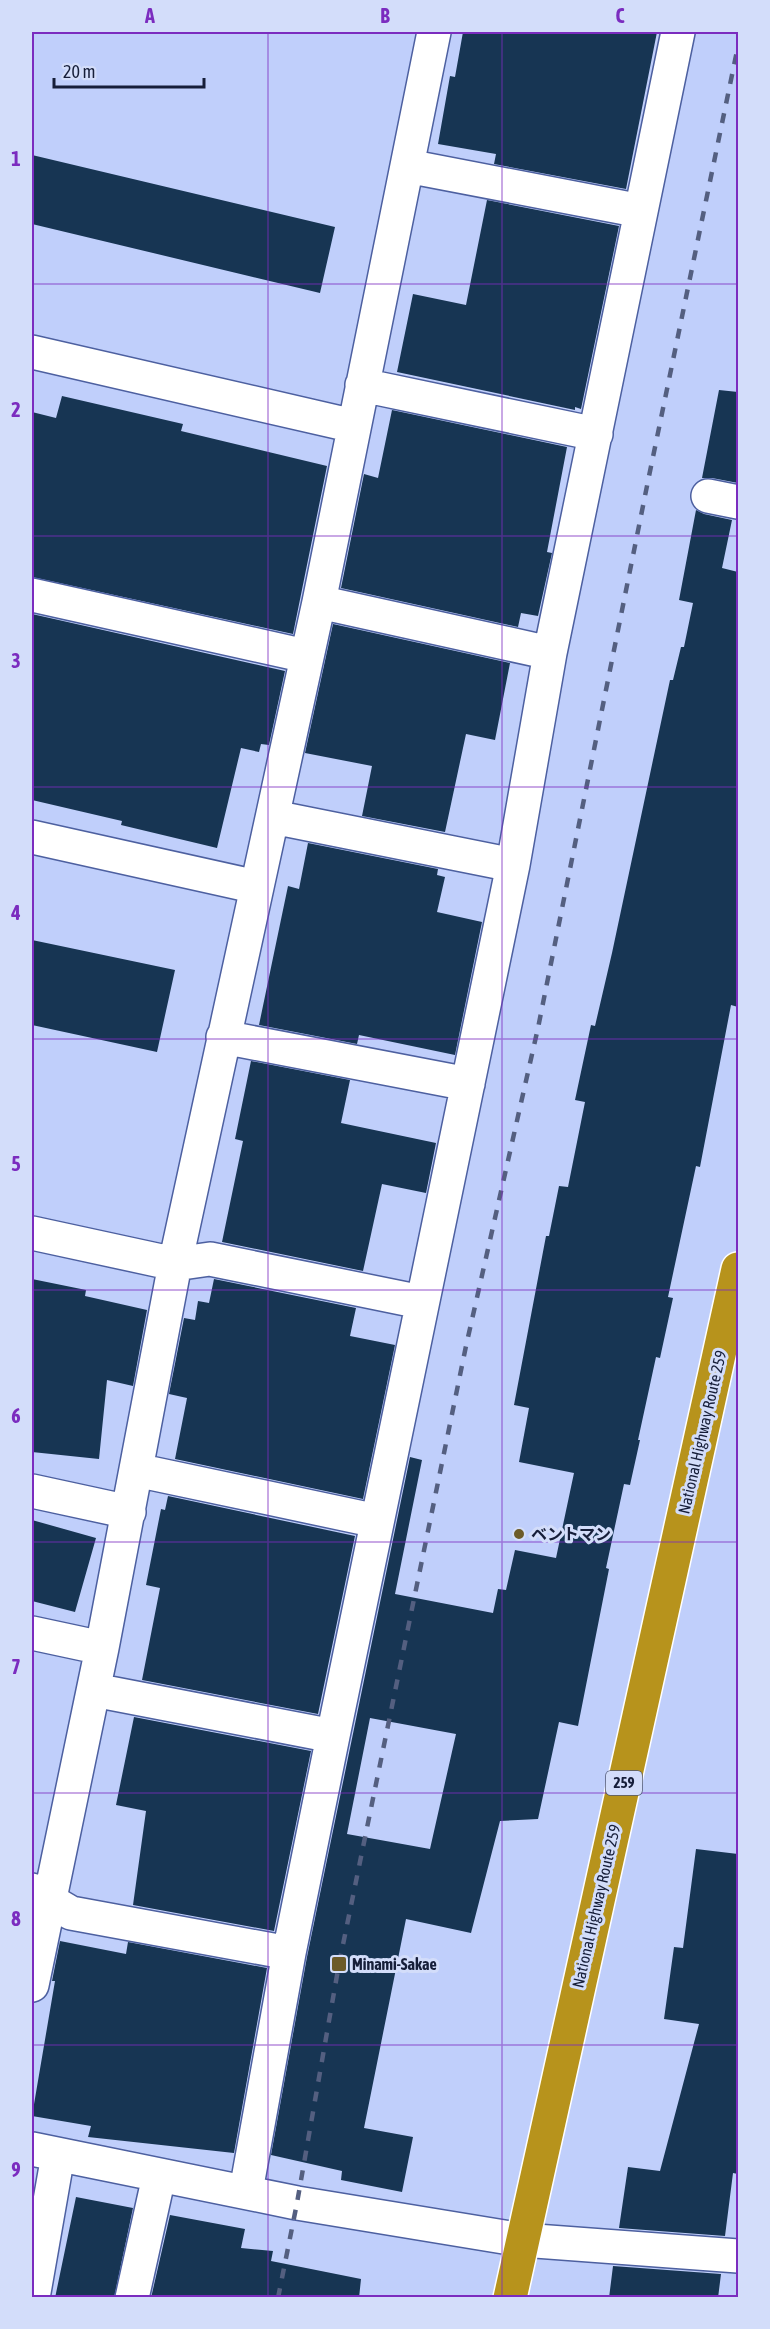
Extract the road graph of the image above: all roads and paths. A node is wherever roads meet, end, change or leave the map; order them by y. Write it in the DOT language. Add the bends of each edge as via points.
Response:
graph roads {
  1 [pos="434,32"];
  2 [pos="678,32"];
  3 [pos="407,166"];
  4 [pos="641,211"];
  5 [pos="32,352"];
  6 [pos="362,385"];
  7 [pos="354,426"];
  8 [pos="597,434"];
  9 [pos="32,595"];
  10 [pos="319,602"];
  11 [pos="550,653"];
  12 [pos="306,657"];
  13 [pos="273,817"];
  14 [pos="32,837"];
  15 [pos="513,865"];
  16 [pos="257,887"];
  17 [pos="223,1037"];
  18 [pos="468,1084"];
  19 [pos="32,1233"];
  20 [pos="176,1264"];
  21 [pos="738,1269"];
  22 [pos="421,1302"];
  23 [pos="136,1470"];
  24 [pos="32,1491"];
  25 [pos="129,1512"];
  26 [pos="377,1521"];
  27 [pos="32,1633"];
  28 [pos="102,1648"];
  29 [pos="93,1690"];
  30 [pos="333,1736"];
  31 [pos="40,1895"];
  32 [pos="290,1953"];
  33 [pos="32,1984"];
  34 [pos="45,2152"];
  35 [pos="159,2176"];
  36 [pos="246,2191"];
  37 [pos="522,2240"];
  38 [pos="738,2256"];
  39 [pos="33,2298"];
  40 [pos="132,2298"];
  41 [pos="510,2298"];
  1 -- 3 [label="street"];
  2 -- 4 [label="street"];
  3 -- 4 [label="street"];
  3 -- 6 [label="street"];
  4 -- 8 [label="street"];
  5 -- 7 [label="street"];
  6 -- 7 [label="street"];
  6 -- 8 [label="street"];
  7 -- 10 [label="street"];
  8 -- 11 [label="street"];
  9 -- 12 [label="street"];
  10 -- 11 [label="street"];
  10 -- 12 [label="street"];
  11 -- 15 [label="street"];
  12 -- 13 [label="street"];
  13 -- 15 [label="street"];
  13 -- 16 [label="street"];
  14 -- 16 [label="street"];
  15 -- 18 [label="street"];
  16 -- 17 [label="street"];
  17 -- 18 [label="street"];
  17 -- 20 [label="street"];
  18 -- 22 [label="street"];
  19 -- 20 [label="street"];
  20 -- 22 [label="street" via="210,1259"];
  20 -- 23 [label="street"];
  21 -- 37 [label="highway, National Highway Route 259 / 259"];
  22 -- 26 [label="street"];
  23 -- 25 [label="street"];
  23 -- 26 [label="street"];
  24 -- 25 [label="street"];
  25 -- 28 [label="street"];
  26 -- 30 [label="street"];
  27 -- 28 [label="street"];
  28 -- 29 [label="street"];
  29 -- 30 [label="street"];
  29 -- 31 [label="street"];
  30 -- 32 [label="street"];
  31 -- 32 [label="street" via="71,1913"];
  31 -- 33 [label="street"];
  32 -- 36 [label="street"];
  34 -- 35 [label="street"];
  34 -- 39 [label="street"];
  35 -- 36 [label="street"];
  35 -- 40 [label="street"];
  36 -- 37 [label="street"];
  37 -- 38 [label="street"];
  37 -- 41 [label="highway, National Highway Route 259 / 259"];
}
